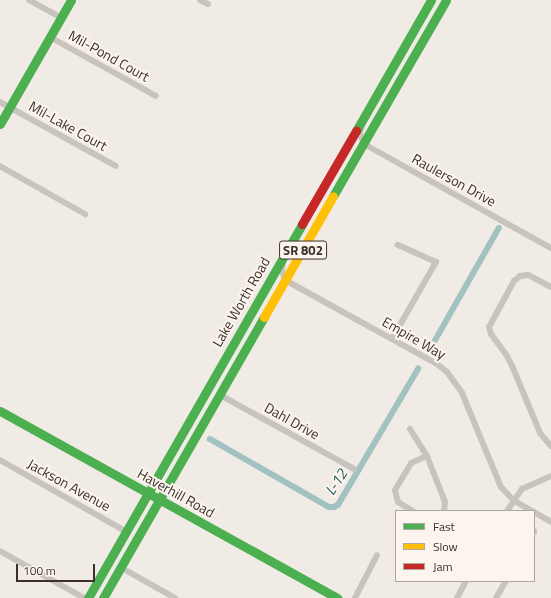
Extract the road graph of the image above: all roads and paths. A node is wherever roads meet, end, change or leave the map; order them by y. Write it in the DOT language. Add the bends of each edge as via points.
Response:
graph roads {
  1 [pos="29,0"];
  2 [pos="71,0"];
  3 [pos="200,0"];
  4 [pos="431,0"];
  5 [pos="446,0"];
  6 [pos="208,4"];
  7 [pos="61,18"];
  8 [pos="50,37"];
  9 [pos="156,96"];
  10 [pos="0,102"];
  11 [pos="10,107"];
  12 [pos="361,123"];
  13 [pos="0,124"];
  14 [pos="364,144"];
  15 [pos="0,166"];
  16 [pos="116,166"];
  17 [pos="85,214"];
  18 [pos="398,245"];
  19 [pos="551,248"];
  20 [pos="284,256"];
  21 [pos="286,280"];
  22 [pos="551,287"];
  23 [pos="392,339"];
  24 [pos="220,395"];
  25 [pos="0,411"];
  26 [pos="410,429"];
  27 [pos="551,446"];
  28 [pos="426,456"];
  29 [pos="0,460"];
  30 [pos="354,469"];
  31 [pos="551,476"];
  32 [pos="148,494"];
  33 [pos="159,500"];
  34 [pos="514,500"];
  35 [pos="410,510"];
  36 [pos="444,510"];
  37 [pos="508,510"];
  38 [pos="530,510"];
  39 [pos="535,513"];
  40 [pos="551,522"];
  41 [pos="127,532"];
  42 [pos="0,551"];
  43 [pos="377,555"];
  44 [pos="120,567"];
  45 [pos="465,582"];
  46 [pos="505,582"];
  47 [pos="84,598"];
  48 [pos="88,598"];
  49 [pos="103,598"];
  50 [pos="175,598"];
  51 [pos="338,598"];
  52 [pos="355,598"];
  53 [pos="457,598"];
  54 [pos="496,598"];
  1 -- 7 [label="street"];
  2 -- 7 [label="main road"];
  3 -- 6 [label="street"];
  4 -- 12 [label="main road, Lake Worth Road / SR 802"];
  5 -- 14 [label="main road, Lake Worth Road / SR 802"];
  7 -- 8 [label="main road"];
  8 -- 9 [label="street, Mil-Pond Court"];
  8 -- 11 [label="main road"];
  10 -- 11 [label="street, Mil-Lake Court"];
  11 -- 13 [label="main road"];
  11 -- 16 [label="street, Mil-Lake Court"];
  12 -- 14 [label="street" via="360,134"];
  12 -- 20 [label="main road, Lake Worth Road / SR 802"];
  14 -- 19 [label="street, Raulerson Drive"];
  14 -- 21 [label="main road, Lake Worth Road / SR 802"];
  15 -- 17 [label="street"];
  18 -- 23 [label="street" via="436,262"];
  20 -- 21 [label="street" via="282,270"];
  20 -- 32 [label="main road, Lake Worth Road / SR 802"];
  21 -- 23 [label="street, Empire Way"];
  21 -- 24 [label="main road, Lake Worth Road / SR 802"];
  22 -- 27 [label="street" via="528,275 516,278 489,326 491,334 514,368 540,432"];
  23 -- 34 [label="street, Empire Way" via="437,364 453,378 497,479"];
  24 -- 30 [label="street, Dahl Drive"];
  24 -- 33 [label="main road, Lake Worth Road / SR 802"];
  25 -- 32 [label="main road, Haverhill Road"];
  26 -- 28 [label="street"];
  28 -- 35 [label="street" via="411,463 395,490 398,502"];
  28 -- 36 [label="street" via="445,502"];
  29 -- 41 [label="street, Jackson Avenue"];
  31 -- 34 [label="street" via="525,486"];
  32 -- 33 [label="main road, Haverhill Road"];
  32 -- 41 [label="main road, Lake Worth Road / SR 802"];
  33 -- 44 [label="main road, Lake Worth Road / SR 802"];
  33 -- 51 [label="main road, Haverhill Road"];
  34 -- 37 [label="street"];
  34 -- 38 [label="street, Empire Way"];
  39 -- 40 [label="street, Empire Way"];
  41 -- 48 [label="main road, Lake Worth Road / SR 802"];
  42 -- 47 [label="street"];
  43 -- 52 [label="street"];
  44 -- 49 [label="main road, Lake Worth Road / SR 802"];
  44 -- 50 [label="street"];
  45 -- 53 [label="street"];
  46 -- 54 [label="street"];
}
